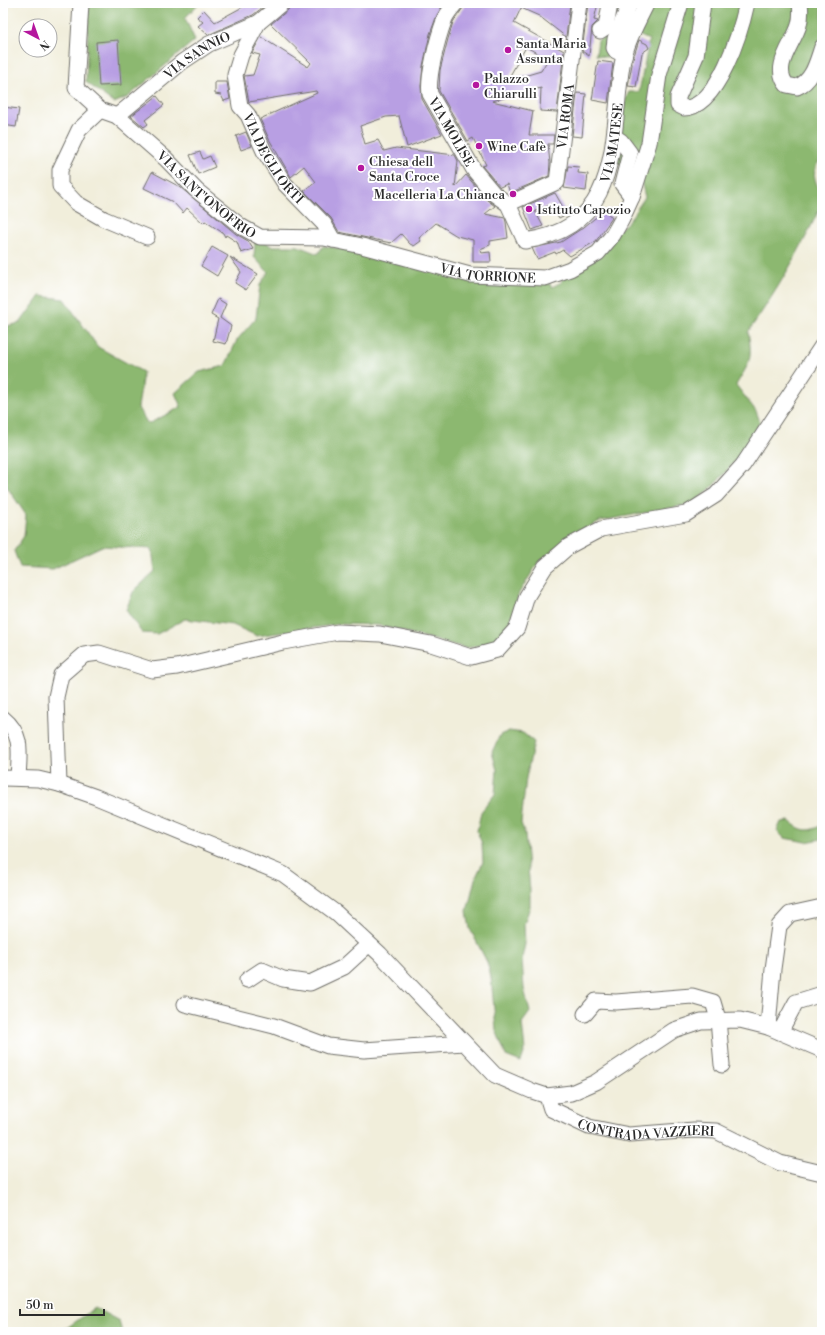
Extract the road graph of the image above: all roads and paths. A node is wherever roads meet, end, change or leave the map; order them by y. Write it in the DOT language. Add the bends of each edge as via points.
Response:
graph roads {
  1 [pos="81,3"];
  2 [pos="282,3"];
  3 [pos="456,3"];
  4 [pos="579,3"];
  5 [pos="611,3"];
  6 [pos="630,3"];
  7 [pos="647,3"];
  8 [pos="681,3"];
  9 [pos="703,3"];
  10 [pos="747,3"];
  11 [pos="800,3"];
  12 [pos="258,23"];
  13 [pos="600,31"];
  14 [pos="822,46"];
  15 [pos="624,55"];
  16 [pos="100,110"];
  17 [pos="117,116"];
  18 [pos="615,137"];
  19 [pos="632,197"];
  20 [pos="508,204"];
  21 [pos="147,237"];
  22 [pos="334,240"];
  23 [pos="822,346"];
  24 [pos="3,718"];
  25 [pos="10,778"];
  26 [pos="59,784"];
  27 [pos="822,907"];
  28 [pos="369,944"];
  29 [pos="247,980"];
  30 [pos="822,994"];
  31 [pos="185,1004"];
  32 [pos="585,1014"];
  33 [pos="718,1019"];
  34 [pos="774,1029"];
  35 [pos="464,1043"];
  36 [pos="822,1050"];
  37 [pos="722,1065"];
  38 [pos="547,1096"];
  39 [pos="822,1173"];
  1 -- 16 [label="street" via="76,88"];
  2 -- 12 [label="street, VIA SANNIO"];
  3 -- 20 [label="street, VIA MOLISE" via="444,20 438,41 428,85 430,94 474,170 494,194"];
  4 -- 20 [label="street, VIA ROMA" via="557,182"];
  5 -- 13 [label="street" via="606,27"];
  6 -- 15 [label="street" via="614,45 616,52"];
  7 -- 15 [label="street, VIA MATESE"];
  8 -- 19 [label="street, VIA TORRIONE" via="659,75 649,143"];
  9 -- 10 [label="street" via="696,56 678,97 678,105 684,108 691,107 706,96 721,76 733,49"];
  11 -- 14 [label="street" via="799,25 782,66 782,77 787,85 797,87 806,82"];
  12 -- 17 [label="street, VIA SANNIO" via="209,44 182,62"];
  12 -- 22 [label="street, VIA DEGLI ORTI" via="241,55 235,76 240,106 248,115 264,151 284,184 324,224"];
  15 -- 18 [label="street, VIA MATESE"];
  16 -- 17 [label="street"];
  16 -- 21 [label="street" via="79,130 60,170 60,186 76,203 104,219"];
  17 -- 22 [label="street, VIA SANT'ONOFRIO" via="166,159 196,190 242,227 260,237"];
  18 -- 19 [label="street" via="630,153 622,184"];
  18 -- 20 [label="street, VIA MATESE" via="605,179 591,206 566,228 525,241"];
  19 -- 22 [label="street, VIA TORRIONE" via="617,227 600,251 570,269 545,278 470,275"];
  23 -- 26 [label="street" via="743,465 716,495 686,514 601,529 569,546 545,567 527,596 517,628 497,650 471,656 431,644 380,634 338,632 177,667 152,670 99,653 84,655 61,675 56,697"];
  24 -- 25 [label="street" via="13,726 20,744"];
  25 -- 26 [label="street" via="38,779"];
  26 -- 28 [label="street" via="283,874 336,913"];
  27 -- 34 [label="street" via="790,914 780,926 773,969"];
  28 -- 29 [label="street" via="344,967 310,983 283,979 262,970"];
  28 -- 35 [label="street"];
  30 -- 34 [label="street" via="796,1002"];
  31 -- 35 [label="street" via="274,1026 328,1046 364,1050"];
  32 -- 33 [label="street" via="596,1001 616,1002 692,996 713,1002"];
  33 -- 34 [label="street" via="740,1020"];
  33 -- 37 [label="street"];
  33 -- 38 [label="street" via="701,1021 674,1030 596,1082 571,1093"];
  34 -- 36 [label="street"];
  35 -- 38 [label="street" via="495,1075"];
  38 -- 39 [label="street, CONTRADA VAZZIERI" via="551,1109 589,1127 629,1135 694,1130 716,1131 780,1163"];
}
